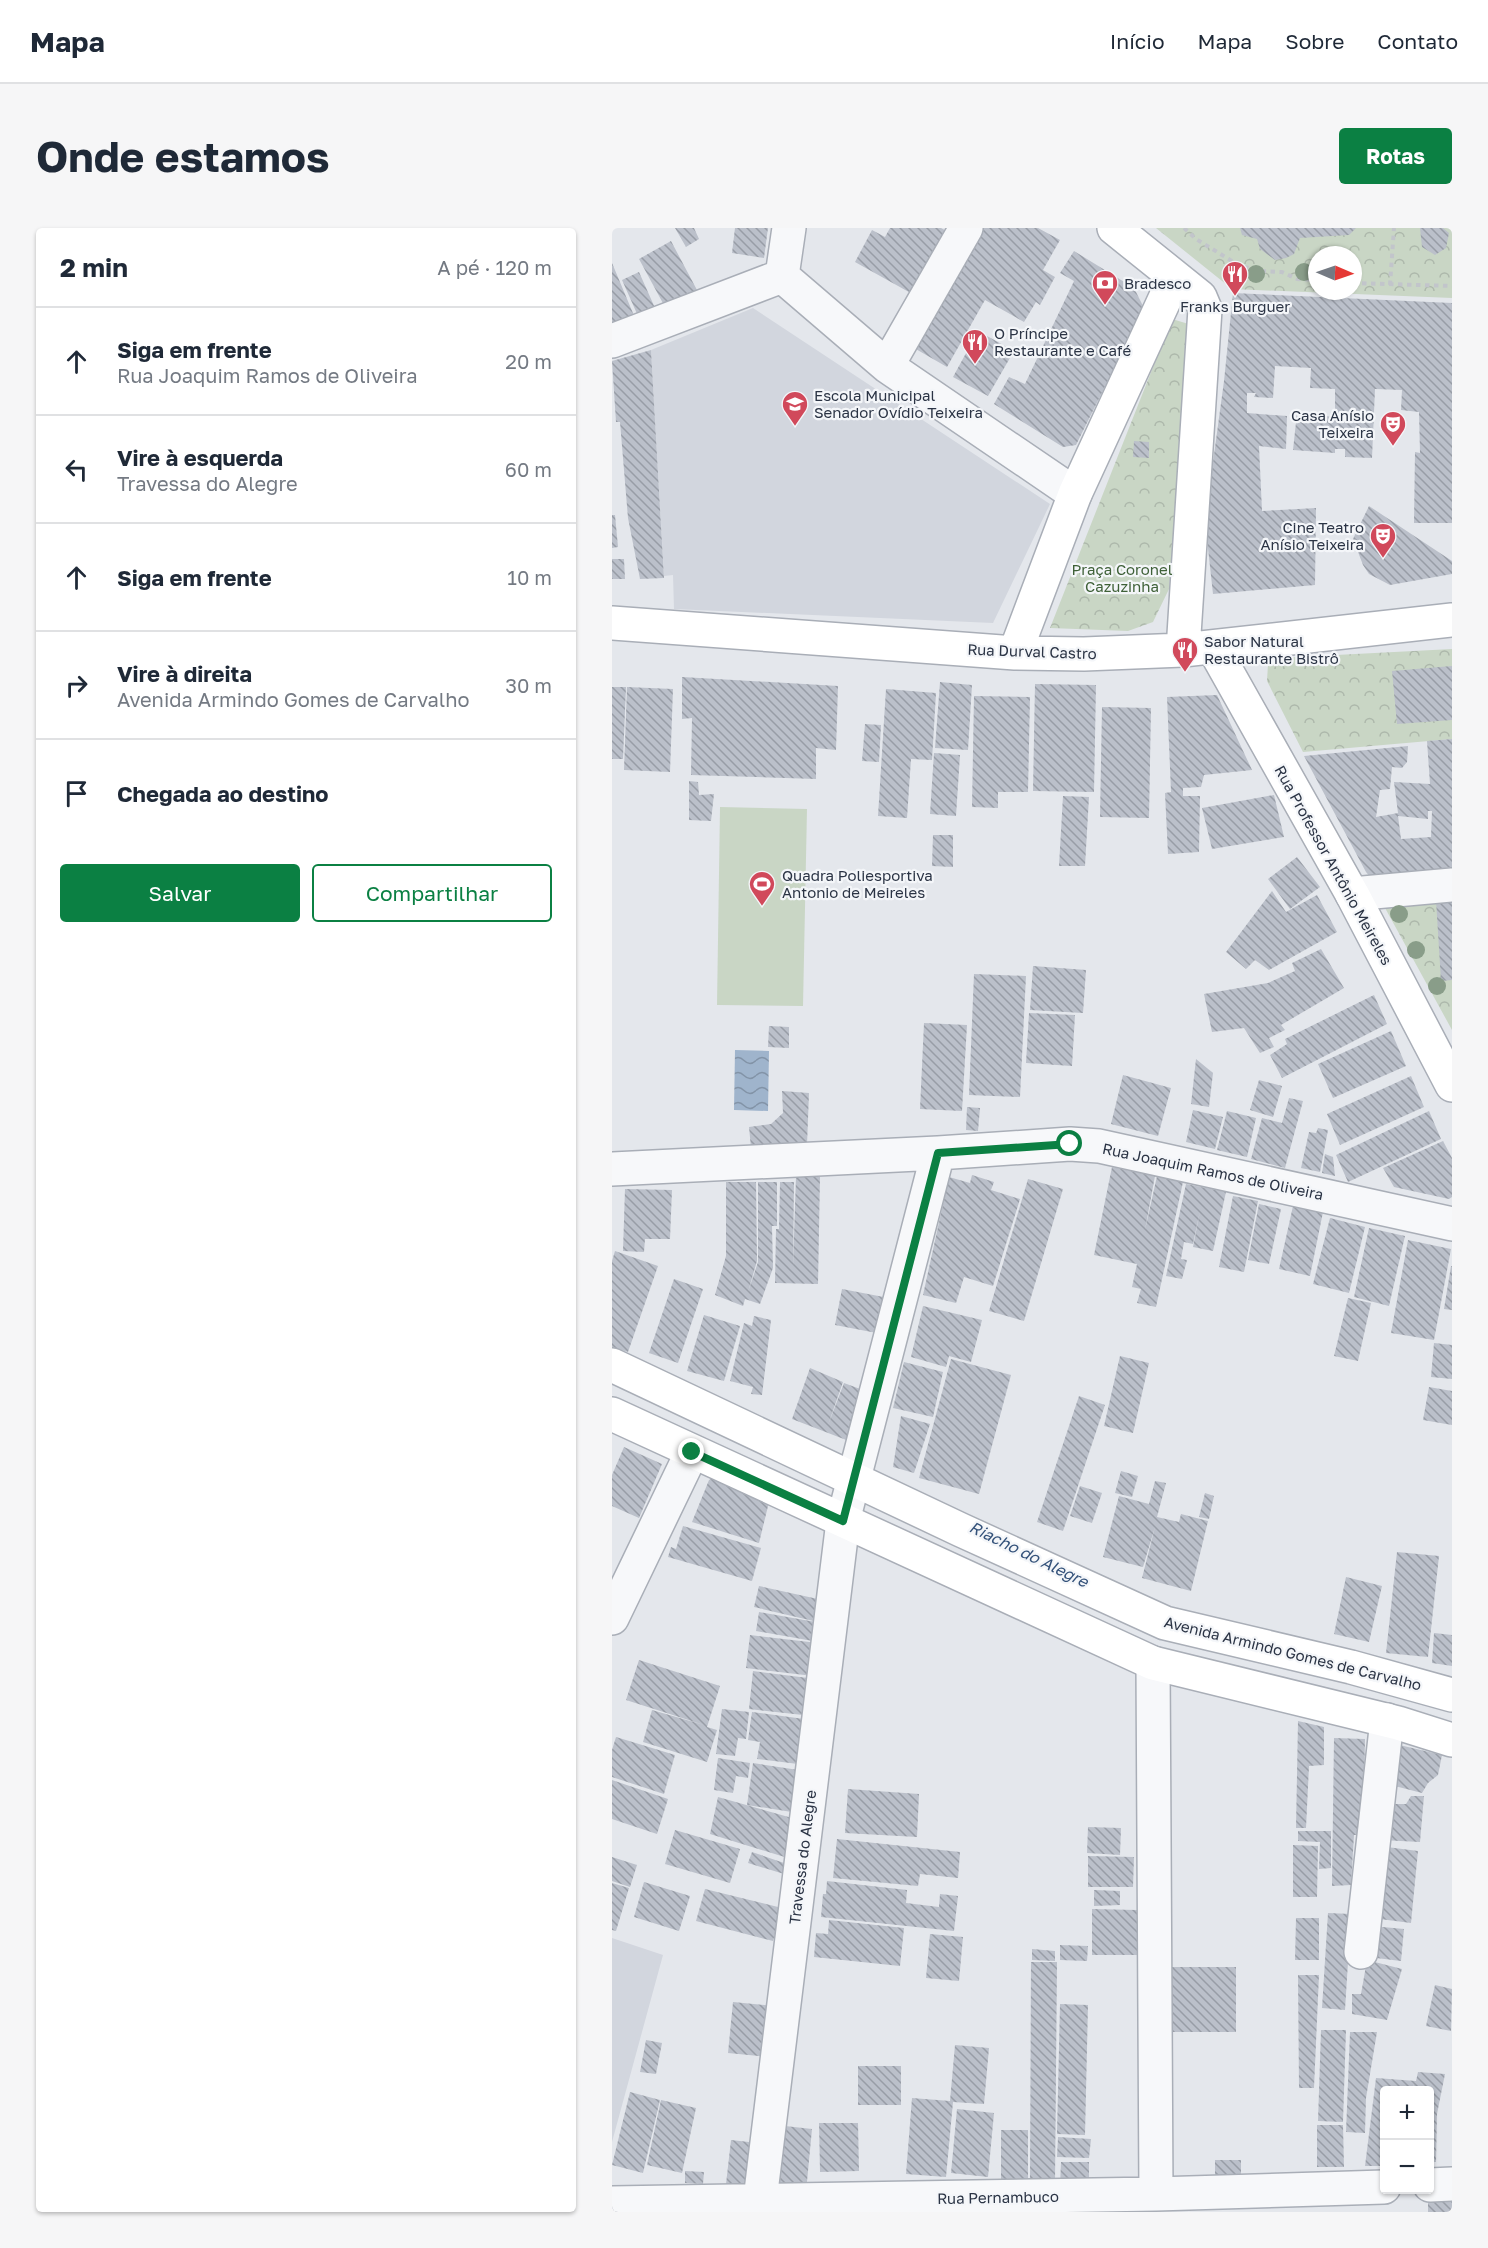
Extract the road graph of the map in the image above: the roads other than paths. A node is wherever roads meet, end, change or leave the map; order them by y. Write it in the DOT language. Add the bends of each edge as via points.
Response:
graph roads {
  1 [pos="789,228"];
  2 [pos="966,228"];
  3 [pos="1114,228"];
  4 [pos="782,276"];
  5 [pos="1175,277"];
  6 [pos="612,341"];
  7 [pos="887,366"];
  8 [pos="1075,494"];
  9 [pos="1452,620"];
  10 [pos="612,623"];
  11 [pos="1198,649"];
  12 [pos="1015,653"];
  13 [pos="1452,885"];
  14 [pos="1352,894"];
  15 [pos="1452,1085"];
  16 [pos="938,1153"];
  17 [pos="612,1169"];
  18 [pos="1452,1224"];
  19 [pos="612,1365"];
  20 [pos="612,1414"];
  21 [pos="692,1452"];
  22 [pos="852,1481"];
  23 [pos="844,1518"];
  24 [pos="612,1618"];
  25 [pos="1153,1662"];
  26 [pos="1452,1695"];
  27 [pos="1387,1720"];
  28 [pos="1452,1740"];
  29 [pos="1361,1952"];
  30 [pos="1452,2184"];
  31 [pos="1434,2185"];
  32 [pos="1380,2187"];
  33 [pos="1156,2194"];
  34 [pos="760,2200"];
  35 [pos="612,2203"];
  1 -- 4 [label="street"];
  2 -- 7 [label="street"];
  3 -- 5 [label="street"];
  4 -- 6 [label="street"];
  4 -- 7 [label="street"];
  5 -- 8 [label="street"];
  5 -- 11 [label="street" via="1200,297 1206,320"];
  7 -- 8 [label="street"];
  8 -- 12 [label="street"];
  9 -- 11 [label="street, Rua Durval Castro"];
  10 -- 12 [label="street, Rua Durval Castro"];
  11 -- 12 [label="street, Rua Durval Castro"];
  11 -- 14 [label="street, Rua Professor Antônio Meireles"];
  13 -- 14 [label="street"];
  14 -- 15 [label="street, Rua Professor Antônio Meireles"];
  16 -- 17 [label="street, Rua Joaquim Ramos de Oliveira"];
  16 -- 18 [label="street, Rua Joaquim Ramos de Oliveira" via="1070,1144 1099,1146"];
  16 -- 22 [label="street"];
  19 -- 22 [label="street, Avenida Armindo Gomes de Carvalho"];
  20 -- 21 [label="street"];
  21 -- 23 [label="street"];
  21 -- 24 [label="street"];
  22 -- 23 [label="street, Travessa do Alegre"];
  22 -- 26 [label="street, Avenida Armindo Gomes de Carvalho" via="1165,1623 1351,1666"];
  23 -- 25 [label="street"];
  23 -- 34 [label="street, Travessa do Alegre"];
  25 -- 27 [label="street"];
  25 -- 33 [label="street"];
  27 -- 28 [label="street"];
  27 -- 29 [label="street"];
  30 -- 31 [label="street"];
  32 -- 33 [label="street, Rua Pernambuco"];
  33 -- 34 [label="street, Rua Pernambuco"];
  34 -- 35 [label="street, Rua Pernambuco"];
}
